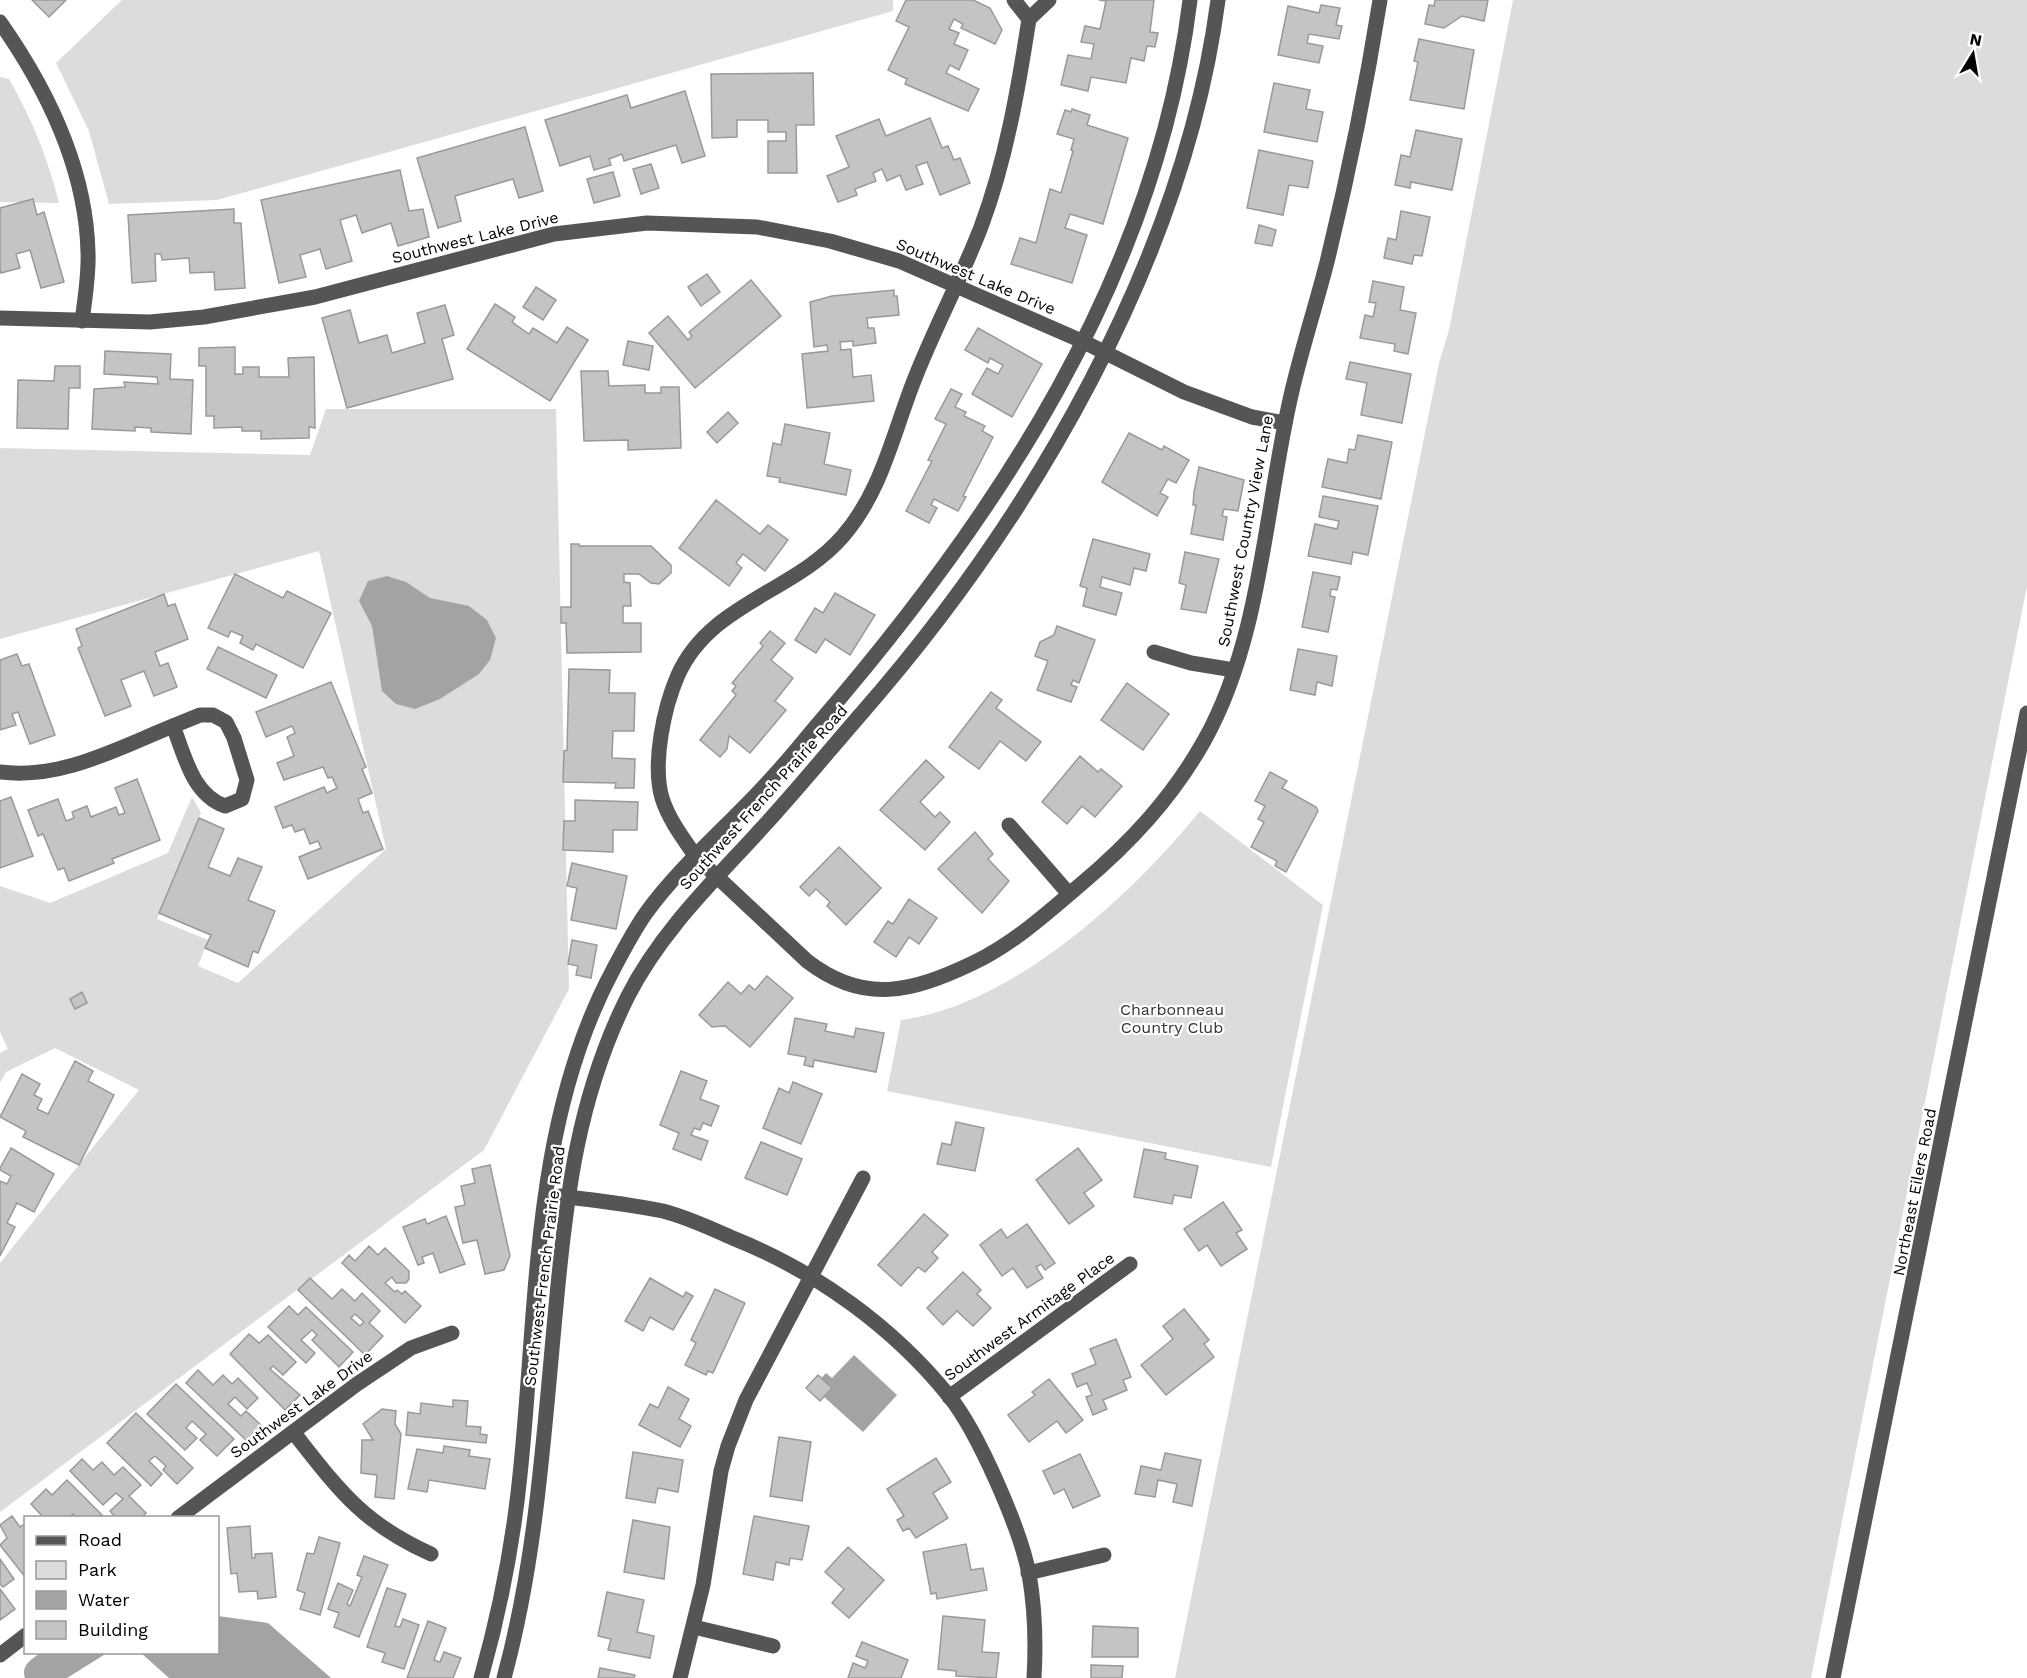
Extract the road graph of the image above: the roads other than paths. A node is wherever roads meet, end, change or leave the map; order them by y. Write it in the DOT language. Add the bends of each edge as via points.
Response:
graph roads {
  1 [pos="1014,0"];
  2 [pos="1049,0"];
  3 [pos="1190,0"];
  4 [pos="1218,0"];
  5 [pos="1380,0"];
  6 [pos="1029,20"];
  7 [pos="0,22"];
  8 [pos="957,285"];
  9 [pos="0,318"];
  10 [pos="82,321"];
  11 [pos="1084,342"];
  12 [pos="1105,353"];
  13 [pos="1285,423"];
  14 [pos="1154,652"];
  15 [pos="1234,670"];
  16 [pos="2027,713"];
  17 [pos="173,726"];
  18 [pos="0,772"];
  19 [pos="1009,825"];
  20 [pos="696,857"];
  21 [pos="716,874"];
  22 [pos="1069,894"];
  23 [pos="863,1178"];
  24 [pos="546,1194"];
  25 [pos="568,1197"];
  26 [pos="1130,1264"];
  27 [pos="810,1276"];
  28 [pos="452,1333"];
  29 [pos="949,1397"];
  30 [pos="294,1433"];
  31 [pos="181,1516"];
  32 [pos="431,1554"];
  33 [pos="1104,1555"];
  34 [pos="1028,1573"];
  35 [pos="694,1627"];
  36 [pos="24,1637"];
  37 [pos="773,1646"];
  38 [pos="0,1655"];
  39 [pos="481,1678"];
  40 [pos="504,1678"];
  41 [pos="680,1678"];
  42 [pos="1034,1678"];
  43 [pos="1833,1678"];
  1 -- 6 [label="street"];
  2 -- 6 [label="street"];
  3 -- 11 [label="street, Southwest French Prairie Road" via="1176,90 1157,161"];
  4 -- 12 [label="street, Southwest French Prairie Road" via="1205,81 1185,152"];
  5 -- 13 [label="street, Southwest Country View Lane" via="1354,140"];
  6 -- 8 [label="street, Southwest Country View Lane" via="1004,154 982,225"];
  7 -- 10 [label="street" via="46,95 77,182 88,254"];
  8 -- 10 [label="street, Southwest Lake Drive" via="899,261 830,241 757,228 647,223 554,234 259,308 150,322"];
  8 -- 11 [label="street, Southwest Lake Drive"];
  8 -- 20 [label="street, Southwest Country View Lane" via="914,380 880,475 858,517 828,552 794,579 724,618 707,633 680,671 664,720 662,795 669,815"];
  9 -- 10 [label="street, Southwest Lake Drive"];
  11 -- 12 [label="street, Southwest Lake Drive"];
  11 -- 20 [label="street, Southwest French Prairie Road" via="989,507 877,656 768,782"];
  12 -- 13 [label="street, Southwest Lake Drive" via="1216,405"];
  12 -- 21 [label="street, Southwest French Prairie Road" via="1008,525 896,674 760,830"];
  13 -- 15 [label="street, Southwest Country View Lane" via="1260,562"];
  14 -- 15 [label="street"];
  15 -- 22 [label="street, Southwest Country View Lane" via="1205,740 1180,780 1122,850"];
  16 -- 43 [label="street, Northeast Eilers Road"];
  17 -- 17 [label="street" via="198,788 210,801 225,806 242,799 247,780 226,722 213,715 200,715"];
  17 -- 18 [label="street" via="45,773"];
  19 -- 22 [label="street"];
  20 -- 21 [label="street, Southwest Country View Lane"];
  20 -- 24 [label="street, Southwest French Prairie Road" via="646,913 607,982 580,1043 565,1093"];
  21 -- 22 [label="street, Southwest Country View Lane" via="823,973 857,988 875,990 913,987 986,957 1038,922"];
  21 -- 25 [label="street, Southwest French Prairie Road" via="669,932 628,996 597,1067 582,1117"];
  23 -- 27 [label="street"];
  24 -- 25 [label="street"];
  24 -- 39 [label="street, Southwest French Prairie Road" via="510,1552"];
  25 -- 27 [label="street" via="665,1212 756,1247"];
  25 -- 40 [label="street, Southwest French Prairie Road" via="533,1533"];
  26 -- 29 [label="street, Southwest Armitage Place"];
  27 -- 29 [label="street" via="872,1320"];
  27 -- 35 [label="street" via="746,1400 728,1446"];
  28 -- 30 [label="street, Southwest Lake Drive" via="411,1348"];
  29 -- 34 [label="street" via="984,1457"];
  30 -- 31 [label="street, Southwest Lake Drive"];
  30 -- 32 [label="street" via="343,1494 370,1520"];
  33 -- 34 [label="street"];
  34 -- 42 [label="street" via="1034,1616"];
  35 -- 37 [label="street"];
  35 -- 41 [label="street"];
  36 -- 38 [label="street"];
}
